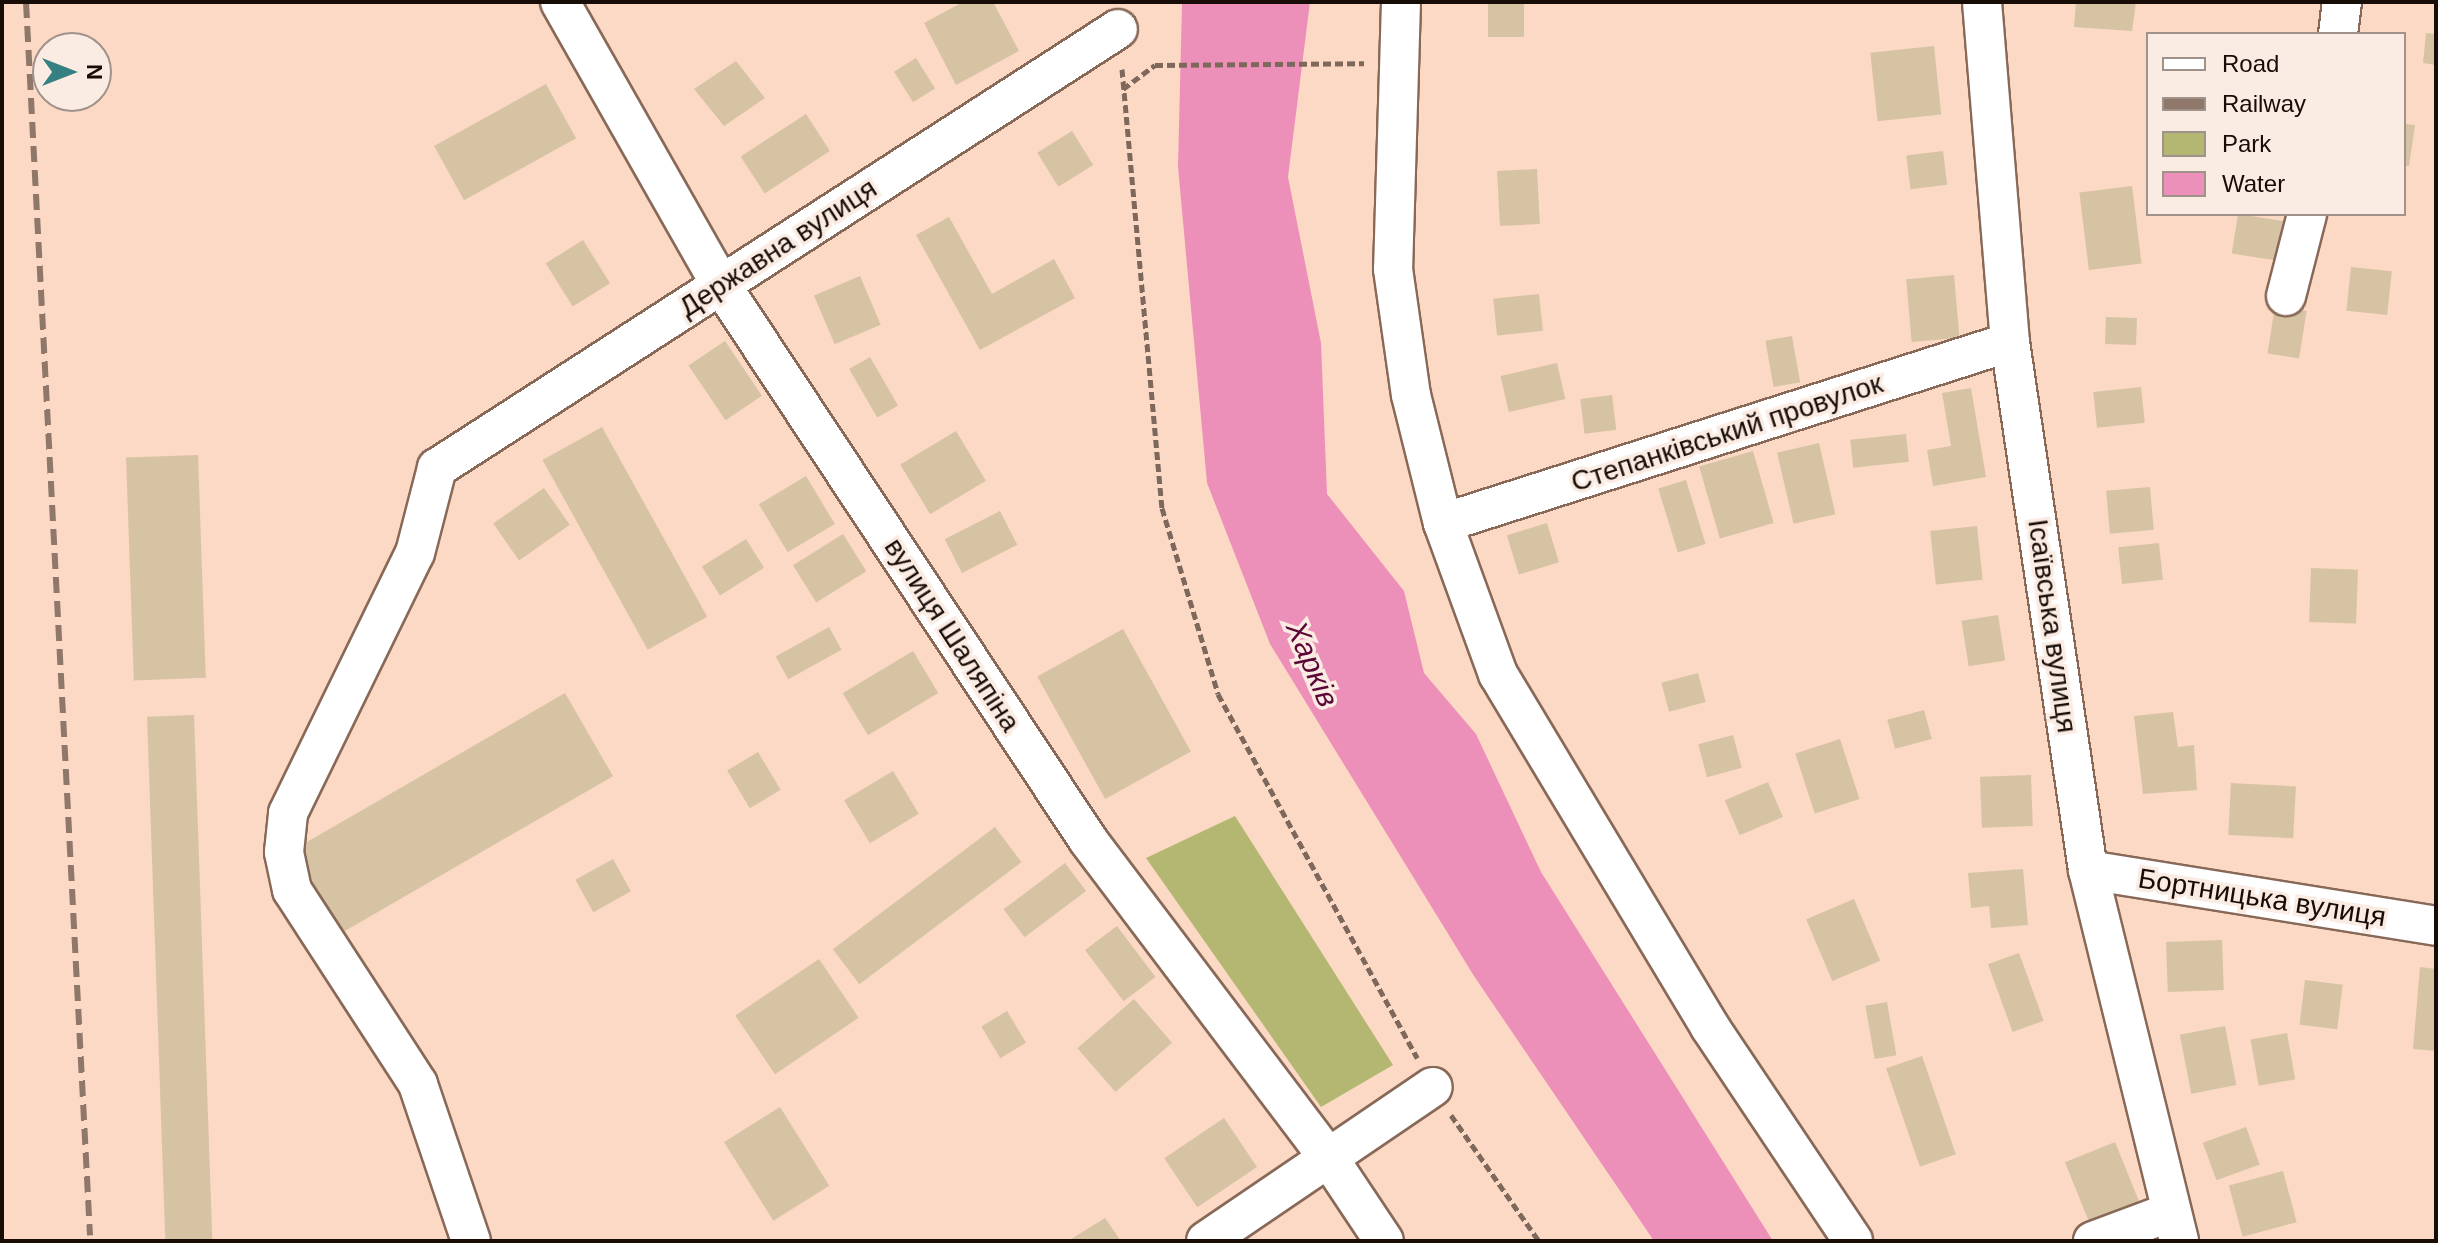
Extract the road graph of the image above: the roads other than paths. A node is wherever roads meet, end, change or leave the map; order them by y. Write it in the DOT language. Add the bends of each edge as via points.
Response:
graph roads {
  1 [pos="560,2"];
  2 [pos="1401,2"];
  3 [pos="1982,2"];
  4 [pos="2342,2"];
  5 [pos="1118,29"];
  6 [pos="2338,32"];
  7 [pos="2306,216"];
  8 [pos="721,285"];
  9 [pos="2286,296"];
  10 [pos="2010,342"];
  11 [pos="1443,523"];
  12 [pos="2088,870"];
  13 [pos="2436,926"];
  14 [pos="1433,1087"];
  15 [pos="1330,1160"];
  16 [pos="2173,1227"];
  17 [pos="471,1241"];
  18 [pos="1206,1241"];
  19 [pos="1384,1241"];
  20 [pos="1853,1241"];
  21 [pos="2093,1241"];
  1 -- 8 [label="street, вулиця Шаляпіна"];
  2 -- 11 [label="street" via="1393,269 1411,395"];
  3 -- 10 [label="street, Ісаївська вулиця"];
  4 -- 6 [label="street"];
  5 -- 8 [label="street, Державна вулиця"];
  7 -- 9 [label="street"];
  8 -- 15 [label="street, вулиця Шаляпіна" via="1088,840"];
  8 -- 17 [label="street, Державна вулиця" via="437,468 415,553 288,813 284,852 292,890 418,1084"];
  10 -- 11 [label="street, Степанківський провулок"];
  10 -- 12 [label="street, Ісаївська вулиця"];
  11 -- 20 [label="street" via="1498,674 1710,1027"];
  12 -- 13 [label="street, Бортницька вулиця"];
  12 -- 16 [label="street, Ісаївська вулиця"];
  14 -- 15 [label="street"];
  15 -- 18 [label="street"];
  15 -- 19 [label="street, вулиця Шаляпіна"];
  16 -- 21 [label="street"];
}
